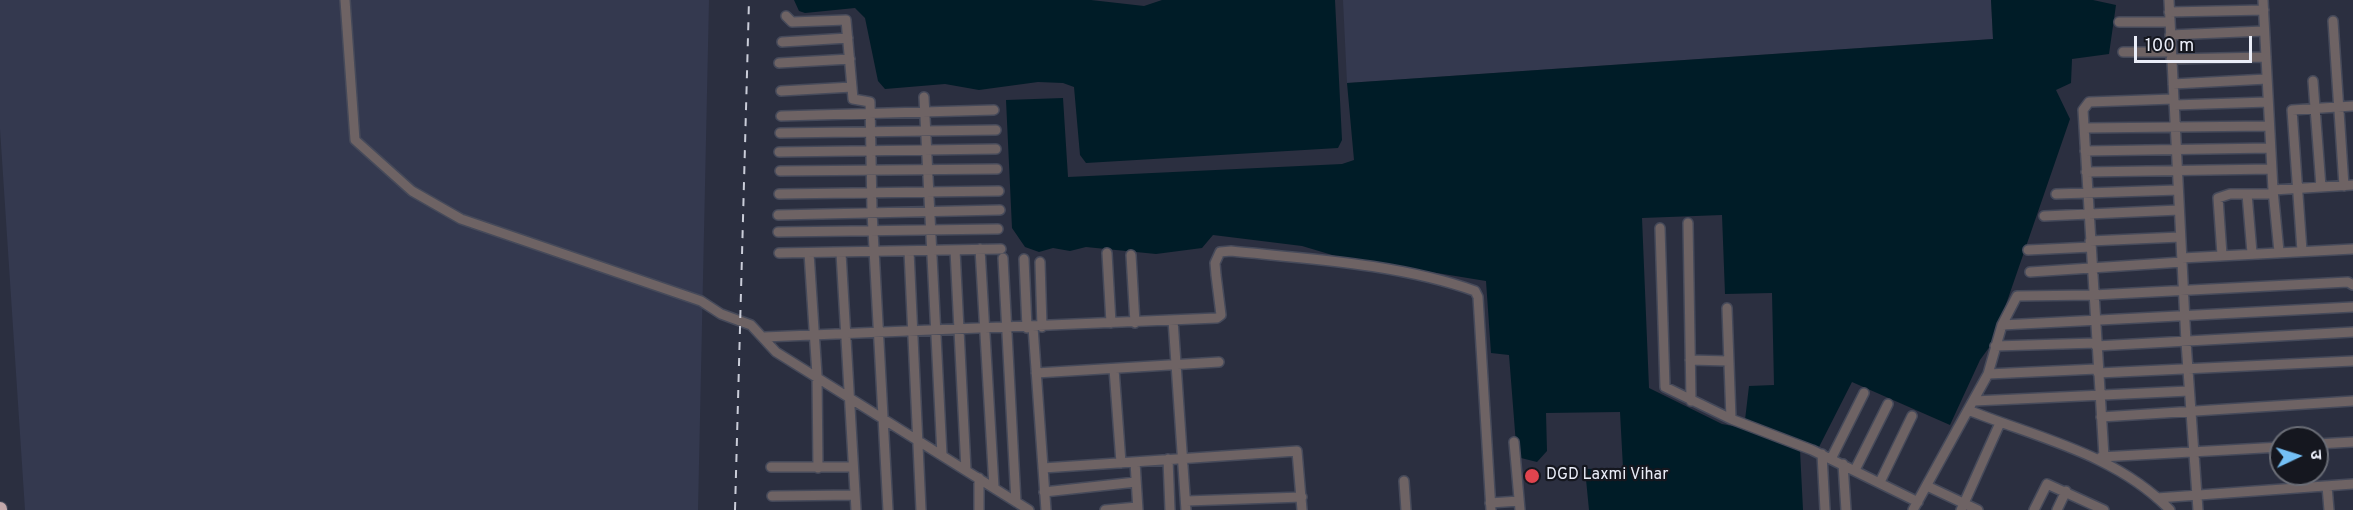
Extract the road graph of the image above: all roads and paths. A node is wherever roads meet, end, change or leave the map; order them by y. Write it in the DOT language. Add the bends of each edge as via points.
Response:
graph roads {
  1 [pos="345,0"];
  2 [pos="2169,0"];
  3 [pos="2263,5"];
  4 [pos="786,16"];
  5 [pos="2169,17"];
  6 [pos="2333,21"];
  7 [pos="2119,22"];
  8 [pos="2265,31"];
  9 [pos="2170,35"];
  10 [pos="848,38"];
  11 [pos="782,42"];
  12 [pos="2123,52"];
  13 [pos="2171,55"];
  14 [pos="2266,57"];
  15 [pos="850,59"];
  16 [pos="779,63"];
  17 [pos="2267,79"];
  18 [pos="2313,81"];
  19 [pos="2173,84"];
  20 [pos="852,87"];
  21 [pos="782,91"];
  22 [pos="924,97"];
  23 [pos="2174,102"];
  24 [pos="2268,102"];
  25 [pos="2337,106"];
  26 [pos="2353,106"];
  27 [pos="2316,107"];
  28 [pos="994,110"];
  29 [pos="870,113"];
  30 [pos="925,113"];
  31 [pos="781,116"];
  32 [pos="2175,126"];
  33 [pos="2269,126"];
  34 [pos="2084,128"];
  35 [pos="996,130"];
  36 [pos="926,132"];
  37 [pos="780,133"];
  38 [pos="870,133"];
  39 [pos="2270,147"];
  40 [pos="996,149"];
  41 [pos="927,151"];
  42 [pos="2085,151"];
  43 [pos="2176,151"];
  44 [pos="779,152"];
  45 [pos="870,152"];
  46 [pos="997,169"];
  47 [pos="2271,169"];
  48 [pos="928,170"];
  49 [pos="2177,170"];
  50 [pos="780,171"];
  51 [pos="871,171"];
  52 [pos="2086,172"];
  53 [pos="2348,185"];
  54 [pos="2321,187"];
  55 [pos="2297,188"];
  56 [pos="2178,190"];
  57 [pos="929,191"];
  58 [pos="999,191"];
  59 [pos="871,192"];
  60 [pos="2273,192"];
  61 [pos="2088,193"];
  62 [pos="779,194"];
  63 [pos="2056,194"];
  64 [pos="2247,194"];
  65 [pos="1000,210"];
  66 [pos="2179,210"];
  67 [pos="930,211"];
  68 [pos="872,212"];
  69 [pos="2089,214"];
  70 [pos="778,215"];
  71 [pos="2044,216"];
  72 [pos="1688,223"];
  73 [pos="1660,228"];
  74 [pos="998,229"];
  75 [pos="930,231"];
  76 [pos="778,232"];
  77 [pos="873,232"];
  78 [pos="2180,237"];
  79 [pos="2090,244"];
  80 [pos="980,249"];
  81 [pos="2353,249"];
  82 [pos="955,250"];
  83 [pos="2028,250"];
  84 [pos="909,251"];
  85 [pos="931,251"];
  86 [pos="2302,251"];
  87 [pos="874,252"];
  88 [pos="2279,252"];
  89 [pos="778,253"];
  90 [pos="809,253"];
  91 [pos="841,253"];
  92 [pos="1107,253"];
  93 [pos="2252,253"];
  94 [pos="1131,255"];
  95 [pos="2222,255"];
  96 [pos="1024,259"];
  97 [pos="2182,260"];
  98 [pos="1040,262"];
  99 [pos="2092,268"];
  100 [pos="2030,272"];
  101 [pos="2353,285"];
  102 [pos="2183,290"];
  103 [pos="2093,295"];
  104 [pos="2353,307"];
  105 [pos="1727,308"];
  106 [pos="2185,317"];
  107 [pos="1173,320"];
  108 [pos="2095,321"];
  109 [pos="1135,322"];
  110 [pos="1110,323"];
  111 [pos="2002,325"];
  112 [pos="1034,327"];
  113 [pos="1005,328"];
  114 [pos="984,329"];
  115 [pos="934,330"];
  116 [pos="959,330"];
  117 [pos="912,331"];
  118 [pos="878,332"];
  119 [pos="2353,332"];
  120 [pos="846,333"];
  121 [pos="813,334"];
  122 [pos="764,337"];
  123 [pos="2186,342"];
  124 [pos="2096,344"];
  125 [pos="1995,346"];
  126 [pos="1690,360"];
  127 [pos="1728,361"];
  128 [pos="2353,361"];
  129 [pos="1219,362"];
  130 [pos="1176,365"];
  131 [pos="1114,369"];
  132 [pos="2097,371"];
  133 [pos="2188,371"];
  134 [pos="1036,373"];
  135 [pos="1988,374"];
  136 [pos="817,375"];
  137 [pos="2189,392"];
  138 [pos="1864,393"];
  139 [pos="849,396"];
  140 [pos="2100,397"];
  141 [pos="1691,400"];
  142 [pos="2353,401"];
  143 [pos="1974,402"];
  144 [pos="1888,404"];
  145 [pos="1968,410"];
  146 [pos="2190,412"];
  147 [pos="1912,416"];
  148 [pos="883,417"];
  149 [pos="2101,417"];
  150 [pos="1731,419"];
  151 [pos="2000,423"];
  152 [pos="920,440"];
  153 [pos="1514,442"];
  154 [pos="2353,442"];
  155 [pos="2329,443"];
  156 [pos="2269,448"];
  157 [pos="2193,454"];
  158 [pos="942,455"];
  159 [pos="1827,457"];
  160 [pos="2092,457"];
  161 [pos="2104,457"];
  162 [pos="1168,459"];
  163 [pos="1184,459"];
  164 [pos="1135,462"];
  165 [pos="1121,463"];
  166 [pos="1843,464"];
  167 [pos="771,467"];
  168 [pos="854,467"];
  169 [pos="818,468"];
  170 [pos="1043,468"];
  171 [pos="966,470"];
  172 [pos="1855,470"];
  173 [pos="979,478"];
  174 [pos="1404,481"];
  175 [pos="1880,482"];
  176 [pos="1136,483"];
  177 [pos="2353,484"];
  178 [pos="1927,486"];
  179 [pos="2327,486"];
  180 [pos="2329,486"];
  181 [pos="994,488"];
  182 [pos="2066,491"];
  183 [pos="1044,492"];
  184 [pos="855,495"];
  185 [pos="2196,495"];
  186 [pos="772,496"];
  187 [pos="1302,497"];
  188 [pos="2157,498"];
  189 [pos="1254,499"];
  190 [pos="2084,500"];
  191 [pos="1016,501"];
  192 [pos="1228,505"];
  193 [pos="1186,506"];
  194 [pos="1491,506"];
  195 [pos="1520,506"];
  196 [pos="1915,506"];
  197 [pos="1963,507"];
  198 [pos="1137,509"];
  199 [pos="856,510"];
  200 [pos="888,510"];
  201 [pos="921,510"];
  202 [pos="980,510"];
  203 [pos="1029,510"];
  204 [pos="1046,510"];
  205 [pos="1105,510"];
  206 [pos="1170,510"];
  207 [pos="1254,510"];
  208 [pos="1302,510"];
  209 [pos="1406,510"];
  210 [pos="1825,510"];
  211 [pos="1846,510"];
  212 [pos="1978,510"];
  213 [pos="2034,510"];
  214 [pos="2057,510"];
  215 [pos="2080,510"];
  216 [pos="2104,510"];
  217 [pos="2170,510"];
  218 [pos="2198,510"];
  219 [pos="2329,510"];
  1 -- 122 [label="street" via="355,140 412,191 461,219 701,301 721,314 751,325"];
  2 -- 5 [label="street"];
  3 -- 5 [label="street"];
  3 -- 8 [label="street"];
  4 -- 10 [label="street" via="792,22 846,20"];
  5 -- 7 [label="street"];
  5 -- 9 [label="street"];
  6 -- 25 [label="street"];
  8 -- 9 [label="street"];
  8 -- 14 [label="street"];
  9 -- 13 [label="street"];
  10 -- 11 [label="street"];
  10 -- 15 [label="street"];
  12 -- 13 [label="street"];
  13 -- 14 [label="street"];
  13 -- 19 [label="street"];
  14 -- 17 [label="street"];
  15 -- 16 [label="street"];
  15 -- 20 [label="street"];
  17 -- 19 [label="street"];
  17 -- 24 [label="street"];
  18 -- 27 [label="street"];
  19 -- 23 [label="street"];
  20 -- 21 [label="street"];
  20 -- 29 [label="street" via="854,100 870,100"];
  22 -- 30 [label="street"];
  23 -- 24 [label="street"];
  23 -- 32 [label="street"];
  23 -- 34 [label="street" via="2089,102 2084,110"];
  24 -- 33 [label="street"];
  25 -- 26 [label="street"];
  25 -- 27 [label="street"];
  25 -- 53 [label="street"];
  27 -- 54 [label="street"];
  27 -- 55 [label="street" via="2292,110"];
  28 -- 30 [label="street"];
  29 -- 30 [label="street"];
  29 -- 31 [label="street"];
  29 -- 38 [label="street"];
  30 -- 36 [label="street"];
  32 -- 33 [label="street"];
  32 -- 34 [label="street"];
  32 -- 43 [label="street"];
  33 -- 39 [label="street"];
  34 -- 42 [label="street"];
  35 -- 36 [label="street"];
  36 -- 38 [label="street"];
  36 -- 41 [label="street"];
  37 -- 38 [label="street"];
  38 -- 45 [label="street"];
  39 -- 43 [label="street"];
  39 -- 47 [label="street"];
  40 -- 41 [label="street"];
  41 -- 45 [label="street"];
  41 -- 48 [label="street"];
  42 -- 43 [label="street"];
  42 -- 52 [label="street"];
  43 -- 49 [label="street"];
  44 -- 45 [label="street"];
  45 -- 51 [label="street"];
  46 -- 48 [label="street"];
  47 -- 49 [label="street"];
  47 -- 60 [label="street"];
  48 -- 51 [label="street"];
  48 -- 57 [label="street"];
  49 -- 52 [label="street"];
  49 -- 56 [label="street"];
  50 -- 51 [label="street"];
  51 -- 59 [label="street"];
  52 -- 61 [label="street"];
  53 -- 54 [label="street"];
  54 -- 55 [label="street"];
  55 -- 60 [label="street"];
  55 -- 86 [label="street"];
  56 -- 61 [label="street"];
  56 -- 66 [label="street"];
  57 -- 58 [label="street"];
  57 -- 59 [label="street"];
  57 -- 67 [label="street"];
  59 -- 62 [label="street"];
  59 -- 68 [label="street"];
  60 -- 64 [label="street"];
  60 -- 88 [label="street"];
  61 -- 63 [label="street"];
  61 -- 69 [label="street"];
  64 -- 93 [label="street"];
  64 -- 95 [label="street" via="2218,198"];
  65 -- 67 [label="street"];
  66 -- 69 [label="street"];
  66 -- 78 [label="street"];
  67 -- 68 [label="street"];
  67 -- 75 [label="street"];
  68 -- 70 [label="street"];
  68 -- 77 [label="street"];
  69 -- 71 [label="street"];
  69 -- 79 [label="street"];
  72 -- 126 [label="street"];
  73 -- 141 [label="street" via="1664,384"];
  74 -- 75 [label="street"];
  75 -- 77 [label="street"];
  75 -- 85 [label="street"];
  76 -- 77 [label="street"];
  77 -- 87 [label="street"];
  78 -- 79 [label="street"];
  78 -- 97 [label="street"];
  79 -- 83 [label="street"];
  79 -- 99 [label="street"];
  80 -- 82 [label="street"];
  80 -- 113 [label="street" via="1002,253"];
  80 -- 114 [label="street"];
  81 -- 86 [label="street"];
  82 -- 85 [label="street"];
  82 -- 116 [label="street"];
  84 -- 85 [label="street"];
  84 -- 87 [label="street"];
  84 -- 117 [label="street"];
  85 -- 115 [label="street"];
  86 -- 88 [label="street"];
  87 -- 91 [label="street"];
  87 -- 118 [label="street"];
  88 -- 93 [label="street"];
  89 -- 90 [label="street"];
  90 -- 91 [label="street"];
  90 -- 121 [label="street"];
  91 -- 120 [label="street"];
  92 -- 110 [label="street"];
  93 -- 95 [label="street"];
  94 -- 109 [label="street"];
  95 -- 97 [label="street"];
  96 -- 112 [label="street"];
  97 -- 99 [label="street"];
  97 -- 102 [label="street"];
  98 -- 112 [label="street"];
  99 -- 100 [label="street"];
  99 -- 103 [label="street"];
  101 -- 102 [label="street" via="2348,282"];
  102 -- 103 [label="street"];
  102 -- 106 [label="street"];
  103 -- 108 [label="street"];
  103 -- 111 [label="street" via="2017,296"];
  104 -- 106 [label="street"];
  105 -- 127 [label="street"];
  106 -- 108 [label="street"];
  106 -- 123 [label="street"];
  107 -- 109 [label="street"];
  107 -- 130 [label="street"];
  107 -- 194 [label="street" via="1220,317 1215,263 1220,252 1231,250 1384,270 1450,282 1475,291"];
  108 -- 111 [label="street"];
  108 -- 124 [label="street"];
  109 -- 110 [label="street"];
  110 -- 112 [label="street"];
  111 -- 125 [label="street"];
  112 -- 113 [label="street"];
  112 -- 134 [label="street"];
  113 -- 114 [label="street"];
  113 -- 191 [label="street"];
  114 -- 116 [label="street"];
  114 -- 181 [label="street"];
  115 -- 116 [label="street"];
  115 -- 117 [label="street"];
  115 -- 158 [label="street"];
  116 -- 171 [label="street"];
  117 -- 118 [label="street"];
  117 -- 152 [label="street"];
  118 -- 120 [label="street"];
  118 -- 148 [label="street"];
  119 -- 123 [label="street"];
  120 -- 121 [label="street"];
  120 -- 139 [label="street"];
  121 -- 122 [label="street"];
  121 -- 136 [label="street"];
  122 -- 136 [label="street" via="776,352"];
  123 -- 124 [label="street"];
  123 -- 133 [label="street"];
  124 -- 125 [label="street"];
  124 -- 132 [label="street"];
  125 -- 135 [label="street"];
  126 -- 127 [label="street"];
  126 -- 141 [label="street"];
  127 -- 150 [label="street"];
  128 -- 133 [label="street"];
  129 -- 130 [label="street"];
  130 -- 131 [label="street"];
  130 -- 163 [label="street"];
  131 -- 134 [label="street"];
  131 -- 165 [label="street"];
  132 -- 133 [label="street"];
  132 -- 135 [label="street"];
  132 -- 140 [label="street"];
  133 -- 137 [label="street"];
  134 -- 170 [label="street"];
  135 -- 143 [label="street"];
  136 -- 139 [label="street"];
  136 -- 169 [label="street"];
  137 -- 140 [label="street"];
  137 -- 146 [label="street"];
  138 -- 159 [label="street"];
  139 -- 148 [label="street"];
  139 -- 168 [label="street"];
  140 -- 143 [label="street"];
  140 -- 149 [label="street"];
  141 -- 150 [label="street"];
  142 -- 146 [label="street"];
  143 -- 145 [label="street"];
  144 -- 172 [label="street"];
  145 -- 151 [label="street"];
  145 -- 178 [label="street"];
  146 -- 149 [label="street"];
  146 -- 157 [label="street"];
  147 -- 175 [label="street"];
  148 -- 152 [label="street"];
  148 -- 200 [label="street"];
  149 -- 161 [label="street"];
  150 -- 159 [label="street" via="1772,432"];
  151 -- 160 [label="street"];
  151 -- 197 [label="street"];
  152 -- 158 [label="street"];
  152 -- 201 [label="street"];
  153 -- 195 [label="street"];
  154 -- 155 [label="street"];
  156 -- 157 [label="street"];
  157 -- 161 [label="street"];
  157 -- 185 [label="street"];
  158 -- 171 [label="street"];
  159 -- 166 [label="street"];
  159 -- 210 [label="street"];
  160 -- 161 [label="street"];
  160 -- 188 [label="street" via="2130,476"];
  162 -- 163 [label="street"];
  162 -- 164 [label="street"];
  162 -- 206 [label="street"];
  163 -- 187 [label="street" via="1297,451"];
  163 -- 193 [label="street"];
  164 -- 165 [label="street"];
  164 -- 176 [label="street"];
  165 -- 170 [label="street"];
  166 -- 172 [label="street"];
  166 -- 211 [label="street"];
  167 -- 169 [label="street"];
  168 -- 169 [label="street"];
  168 -- 184 [label="street"];
  170 -- 183 [label="street"];
  171 -- 173 [label="street"];
  172 -- 175 [label="street"];
  173 -- 181 [label="street"];
  173 -- 202 [label="street"];
  174 -- 209 [label="street"];
  175 -- 196 [label="street"];
  176 -- 183 [label="street"];
  176 -- 198 [label="street"];
  177 -- 180 [label="street"];
  178 -- 196 [label="street"];
  178 -- 197 [label="street"];
  179 -- 185 [label="street"];
  179 -- 219 [label="street"];
  181 -- 191 [label="street"];
  182 -- 190 [label="street"];
  182 -- 213 [label="street" via="2046,484"];
  182 -- 214 [label="street"];
  183 -- 204 [label="street"];
  184 -- 186 [label="street"];
  184 -- 199 [label="street"];
  185 -- 188 [label="street"];
  185 -- 218 [label="street"];
  187 -- 189 [label="street"];
  187 -- 208 [label="street"];
  188 -- 217 [label="street"];
  189 -- 192 [label="street"];
  189 -- 207 [label="street"];
  190 -- 215 [label="street"];
  190 -- 216 [label="street"];
  191 -- 203 [label="street"];
  192 -- 193 [label="street"];
  194 -- 195 [label="street"];
  197 -- 212 [label="street"];
  198 -- 205 [label="street"];
}
